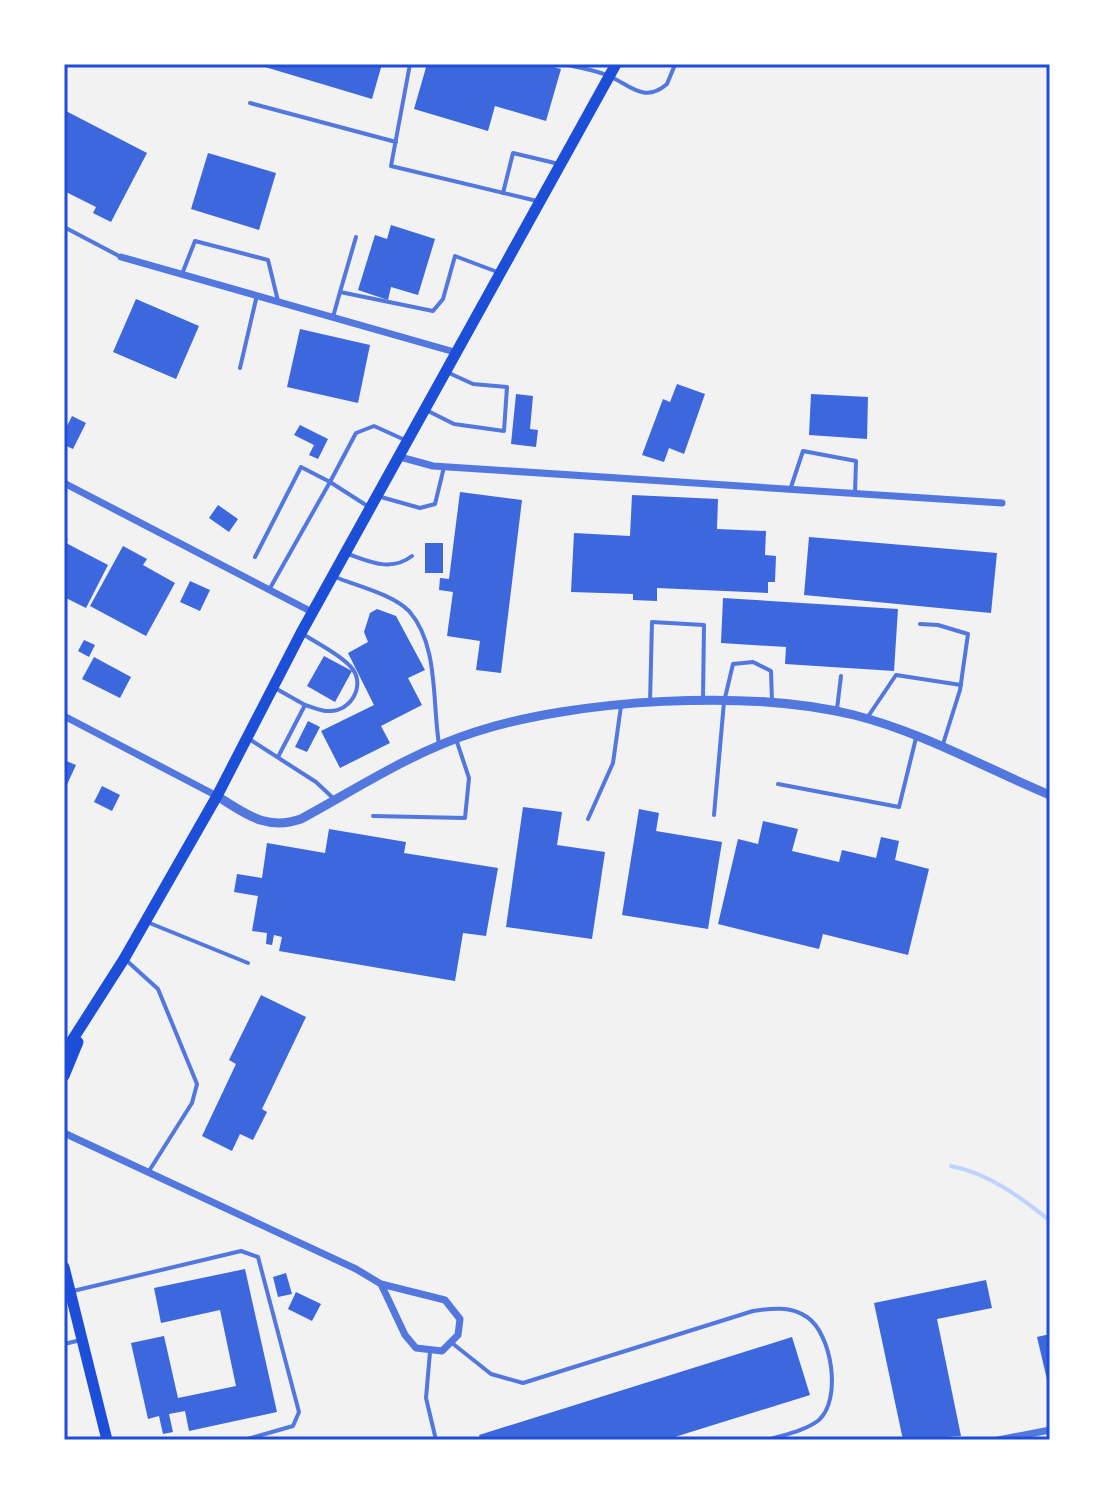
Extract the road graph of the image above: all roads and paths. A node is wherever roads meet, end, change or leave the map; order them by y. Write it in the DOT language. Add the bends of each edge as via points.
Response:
graph roads {
  1 [pos="410,64"];
  2 [pos="565,64"];
  3 [pos="616,64"];
  4 [pos="674,67"];
  5 [pos="609,76"];
  6 [pos="250,103"];
  7 [pos="396,142"];
  8 [pos="561,165"];
  9 [pos="503,193"];
  10 [pos="540,202"];
  11 [pos="64,227"];
  12 [pos="356,237"];
  13 [pos="121,257"];
  14 [pos="501,273"];
  15 [pos="182,274"];
  16 [pos="340,292"];
  17 [pos="257,295"];
  18 [pos="278,301"];
  19 [pos="333,317"];
  20 [pos="458,353"];
  21 [pos="240,368"];
  22 [pos="447,372"];
  23 [pos="426,410"];
  24 [pos="409,442"];
  25 [pos="400,457"];
  26 [pos="444,467"];
  27 [pos="330,482"];
  28 [pos="64,483"];
  29 [pos="790,490"];
  30 [pos="855,494"];
  31 [pos="378,496"];
  32 [pos="1002,503"];
  33 [pos="371,508"];
  34 [pos="346,554"];
  35 [pos="412,556"];
  36 [pos="255,557"];
  37 [pos="333,576"];
  38 [pos="269,590"];
  39 [pos="312,612"];
  40 [pos="920,624"];
  41 [pos="301,633"];
  42 [pos="841,676"];
  43 [pos="961,685"];
  44 [pos="273,687"];
  45 [pos="703,702"];
  46 [pos="724,702"];
  47 [pos="773,703"];
  48 [pos="650,704"];
  49 [pos="305,705"];
  50 [pos="621,706"];
  51 [pos="837,712"];
  52 [pos="64,716"];
  53 [pos="867,719"];
  54 [pos="916,736"];
  55 [pos="247,738"];
  56 [pos="456,739"];
  57 [pos="439,746"];
  58 [pos="942,747"];
  59 [pos="278,757"];
  60 [pos="778,784"];
  61 [pos="1050,795"];
  62 [pos="217,796"];
  63 [pos="336,800"];
  64 [pos="714,815"];
  65 [pos="373,816"];
  66 [pos="588,819"];
  67 [pos="145,921"];
  68 [pos="124,959"];
  69 [pos="248,963"];
  70 [pos="83,1022"];
  71 [pos="64,1053"];
  72 [pos="64,1076"];
  73 [pos="64,1133"];
  74 [pos="149,1171"];
  75 [pos="64,1267"];
  76 [pos="381,1284"];
  77 [pos="70,1292"];
  78 [pos="69,1307"];
  79 [pos="82,1340"];
  80 [pos="452,1343"];
  81 [pos="64,1344"];
  82 [pos="430,1352"];
  83 [pos="1050,1430"];
  84 [pos="107,1440"];
  85 [pos="244,1440"];
  86 [pos="436,1440"];
  87 [pos="767,1440"];
  88 [pos="998,1440"];
  1 -- 7 [label="lane"];
  2 -- 5 [label="lane"];
  3 -- 5 [label="main road"];
  4 -- 5 [label="lane" via="667,84 646,94"];
  5 -- 8 [label="main road"];
  6 -- 7 [label="lane"];
  7 -- 9 [label="lane" via="391,166"];
  8 -- 9 [label="lane" via="513,153"];
  8 -- 10 [label="main road"];
  9 -- 10 [label="lane"];
  10 -- 14 [label="main road"];
  11 -- 13 [label="lane"];
  12 -- 16 [label="lane"];
  13 -- 15 [label="street"];
  14 -- 16 [label="lane" via="455,256 443,299 429,312"];
  14 -- 20 [label="main road"];
  15 -- 17 [label="street"];
  15 -- 18 [label="lane" via="195,241 268,260"];
  16 -- 19 [label="lane"];
  17 -- 18 [label="street"];
  17 -- 21 [label="lane"];
  18 -- 19 [label="street"];
  19 -- 20 [label="street"];
  20 -- 22 [label="main road"];
  22 -- 23 [label="main road"];
  22 -- 23 [label="lane" via="473,384 507,387 504,431 454,424"];
  23 -- 24 [label="main road"];
  24 -- 25 [label="main road"];
  24 -- 27 [label="lane" via="374,426 356,433"];
  25 -- 26 [label="street"];
  25 -- 31 [label="main road"];
  26 -- 29 [label="street"];
  26 -- 31 [label="lane" via="435,504 420,508"];
  27 -- 33 [label="lane"];
  27 -- 36 [label="lane" via="301,467"];
  27 -- 38 [label="lane"];
  28 -- 38 [label="street"];
  29 -- 30 [label="street"];
  29 -- 30 [label="lane" via="803,451 856,461"];
  30 -- 32 [label="street"];
  31 -- 33 [label="main road"];
  33 -- 34 [label="main road"];
  34 -- 35 [label="lane" via="391,566"];
  34 -- 37 [label="main road"];
  37 -- 39 [label="main road"];
  37 -- 57 [label="lane" via="408,610 430,657"];
  38 -- 39 [label="street"];
  39 -- 41 [label="main road"];
  40 -- 43 [label="lane" via="968,634"];
  41 -- 44 [label="main road"];
  41 -- 49 [label="lane" via="350,665 359,682 342,709 329,712"];
  42 -- 51 [label="lane"];
  43 -- 53 [label="lane" via="896,675"];
  43 -- 58 [label="lane"];
  44 -- 49 [label="lane"];
  44 -- 55 [label="main road"];
  45 -- 46 [label="street"];
  45 -- 48 [label="street"];
  45 -- 48 [label="lane" via="704,625 652,622"];
  46 -- 47 [label="street"];
  46 -- 47 [label="lane" via="733,664 753,662 771,671"];
  46 -- 64 [label="lane"];
  47 -- 51 [label="street"];
  48 -- 50 [label="street"];
  49 -- 59 [label="lane"];
  50 -- 56 [label="street" via="515,721"];
  50 -- 66 [label="lane" via="613,763"];
  51 -- 53 [label="street"];
  52 -- 62 [label="street"];
  53 -- 54 [label="street"];
  54 -- 58 [label="street"];
  54 -- 60 [label="lane" via="899,807"];
  55 -- 59 [label="lane"];
  55 -- 62 [label="main road"];
  56 -- 57 [label="street"];
  56 -- 65 [label="lane" via="469,778 465,818"];
  57 -- 63 [label="street"];
  58 -- 61 [label="street"];
  59 -- 63 [label="lane"];
  62 -- 63 [label="street" via="257,822 274,825 301,819"];
  62 -- 67 [label="main road"];
  67 -- 68 [label="main road"];
  67 -- 69 [label="lane"];
  68 -- 70 [label="main road"];
  68 -- 74 [label="lane" via="158,989 197,1084 192,1103"];
  70 -- 71 [label="main road"];
  70 -- 72 [label="main road"];
  73 -- 74 [label="street"];
  74 -- 76 [label="street"];
  75 -- 77 [label="main road"];
  76 -- 80 [label="street" via="452,1305 460,1327"];
  76 -- 82 [label="street" via="410,1343"];
  77 -- 78 [label="main road"];
  77 -- 85 [label="lane" via="241,1251 258,1257 299,1412 293,1426"];
  78 -- 79 [label="main road"];
  79 -- 81 [label="lane"];
  79 -- 84 [label="main road"];
  80 -- 82 [label="street"];
  80 -- 87 [label="lane" via="502,1380 535,1381 753,1311 785,1309 809,1318 822,1336 832,1396 819,1419"];
  82 -- 86 [label="lane" via="426,1398"];
  83 -- 88 [label="street"];
}
